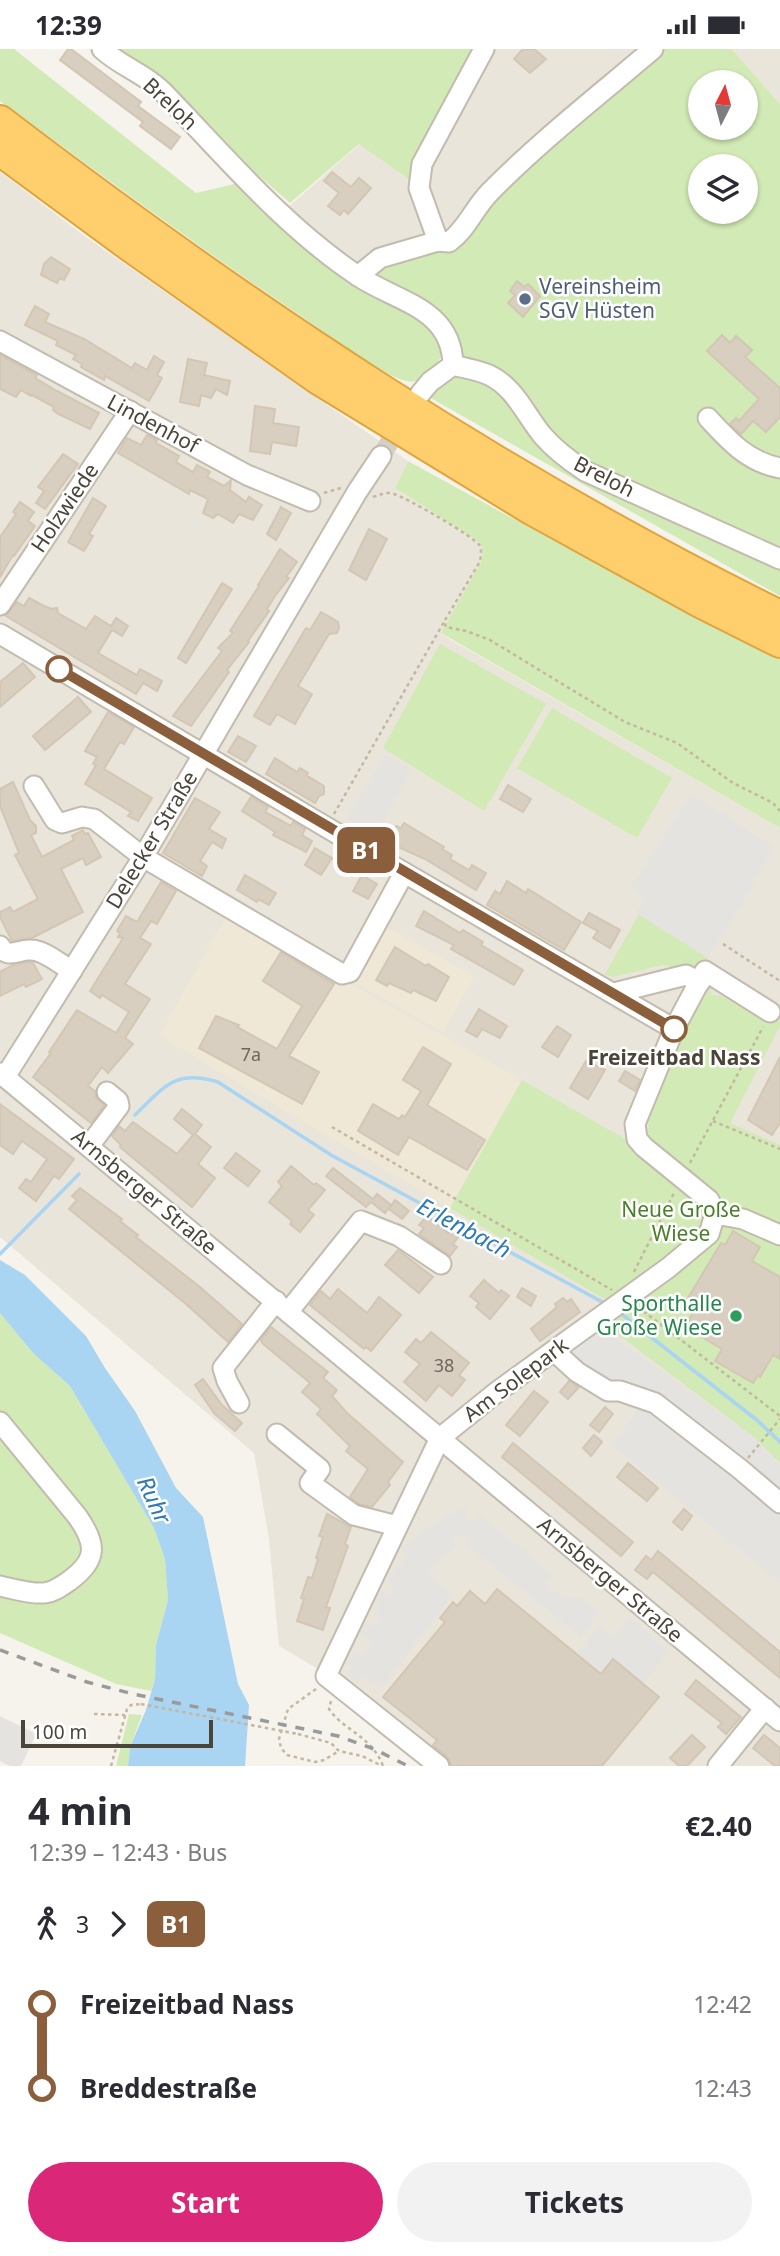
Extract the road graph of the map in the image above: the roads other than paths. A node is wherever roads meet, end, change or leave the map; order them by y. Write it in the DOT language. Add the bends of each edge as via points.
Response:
graph roads {
  1 [pos="102,49"];
  2 [pos="484,49"];
  3 [pos="653,49"];
  4 [pos="0,120"];
  5 [pos="0,151"];
  6 [pos="438,241"];
  7 [pos="358,276"];
  8 [pos="0,341"];
  9 [pos="453,365"];
  10 [pos="420,394"];
  11 [pos="130,411"];
  12 [pos="708,418"];
  13 [pos="381,456"];
  14 [pos="780,468"];
  15 [pos="310,501"];
  16 [pos="780,559"];
  17 [pos="0,605"];
  18 [pos="780,615"];
  19 [pos="0,634"];
  20 [pos="780,643"];
  21 [pos="204,754"];
  22 [pos="34,786"];
  23 [pos="143,857"];
  24 [pos="404,873"];
  25 [pos="0,946"];
  26 [pos="72,971"];
  27 [pos="697,976"];
  28 [pos="607,989"];
  29 [pos="770,1012"];
  30 [pos="674,1029"];
  31 [pos="3,1075"];
  32 [pos="107,1092"];
  33 [pos="89,1146"];
  34 [pos="715,1214"];
  35 [pos="780,1235"];
  36 [pos="441,1264"];
  37 [pos="282,1307"];
  38 [pos="554,1351"];
  39 [pos="239,1403"];
  40 [pos="0,1422"];
  41 [pos="276,1434"];
  42 [pos="440,1438"];
  43 [pos="780,1503"];
  44 [pos="397,1526"];
  45 [pos="0,1586"];
  46 [pos="772,1715"];
  47 [pos="439,1766"];
  48 [pos="718,1766"];
  1 -- 7 [label="street, Breloh" via="160,89 233,168"];
  2 -- 6 [label="street" via="422,164 419,188"];
  3 -- 6 [label="street" via="488,194 458,235 449,242"];
  4 -- 18 [label="highway" via="190,261 329,355 543,489"];
  5 -- 20 [label="highway" via="317,379 531,510"];
  6 -- 7 [label="street" via="380,258"];
  7 -- 9 [label="street, Breloh" via="421,308 439,324 450,340"];
  8 -- 11 [label="street, Lindenhof"];
  9 -- 10 [label="street"];
  9 -- 16 [label="street, Breloh" via="503,384 543,436 585,471"];
  11 -- 15 [label="street, Lindenhof" via="247,475"];
  11 -- 17 [label="street, Holzwiede"];
  12 -- 14 [label="street" via="737,449 764,465"];
  13 -- 21 [label="street, Delecker Straße"];
  19 -- 21 [label="street"];
  21 -- 23 [label="street, Delecker Straße"];
  21 -- 24 [label="street"];
  22 -- 23 [label="street" via="55,820 94,819"];
  23 -- 24 [label="street" via="345,975"];
  23 -- 26 [label="street, Delecker Straße"];
  24 -- 28 [label="street"];
  25 -- 26 [label="street" via="8,954 37,951"];
  26 -- 31 [label="street, Delecker Straße"];
  27 -- 28 [label="street" via="657,969"];
  27 -- 29 [label="street"];
  27 -- 30 [label="street"];
  28 -- 30 [label="street"];
  30 -- 34 [label="street" via="637,1116 637,1139 709,1200"];
  31 -- 33 [label="street, Arnsberger Straße"];
  32 -- 33 [label="street" via="119,1106"];
  33 -- 37 [label="street, Arnsberger Straße"];
  34 -- 35 [label="street" via="743,1219"];
  34 -- 38 [label="street, Am Solepark" via="705,1238"];
  36 -- 37 [label="street" via="398,1236 361,1221"];
  37 -- 39 [label="street" via="223,1368"];
  37 -- 42 [label="street, Arnsberger Straße"];
  38 -- 42 [label="street, Am Solepark"];
  38 -- 43 [label="street" via="608,1391 655,1403"];
  40 -- 45 [label="street" via="81,1522 93,1547 91,1560 78,1574 48,1593"];
  41 -- 44 [label="street" via="320,1469 310,1483 354,1515"];
  42 -- 44 [label="street"];
  42 -- 46 [label="street, Arnsberger Straße"];
  44 -- 47 [label="street" via="332,1680"];
  46 -- 48 [label="street"];
}
